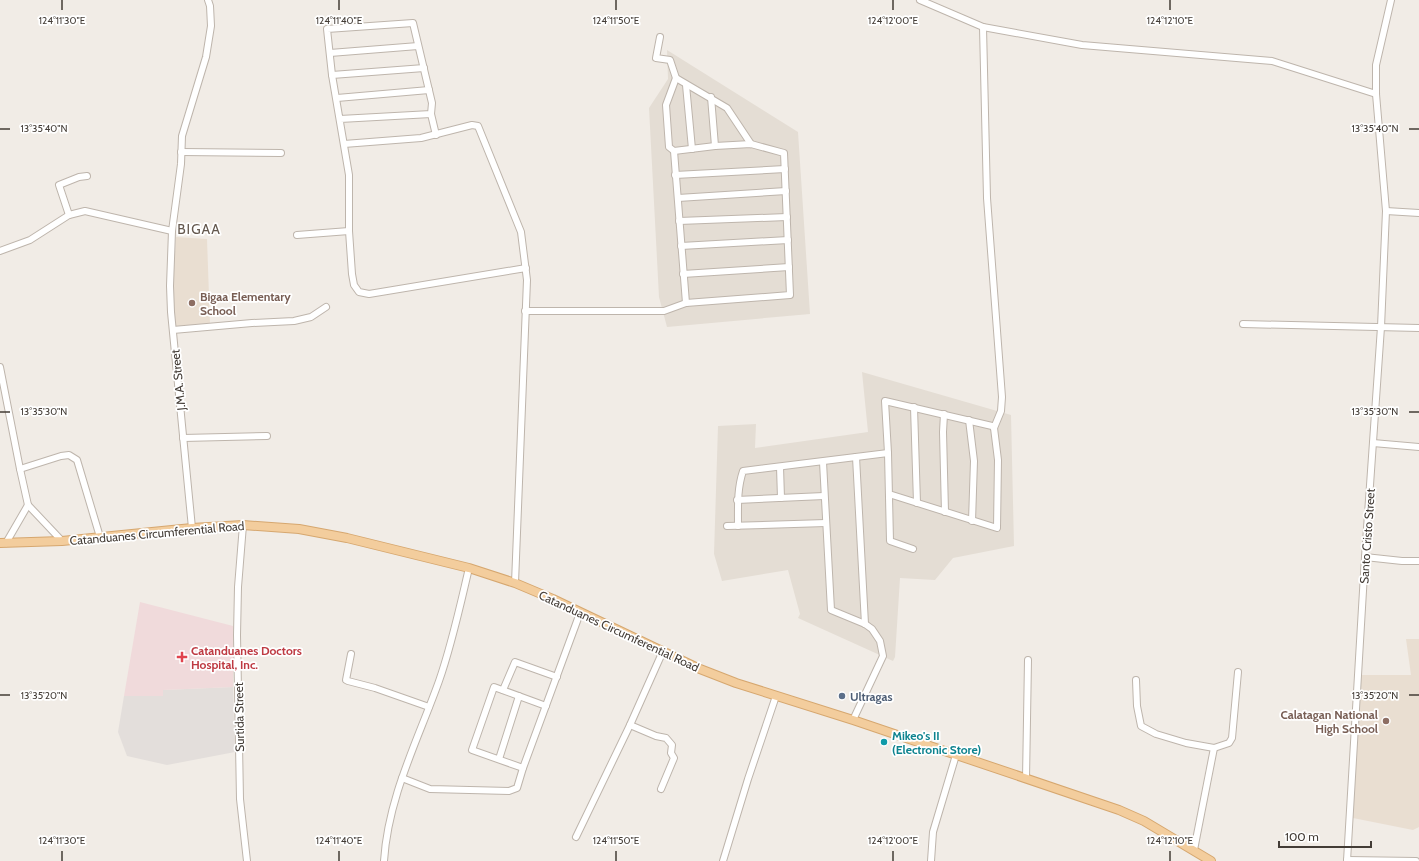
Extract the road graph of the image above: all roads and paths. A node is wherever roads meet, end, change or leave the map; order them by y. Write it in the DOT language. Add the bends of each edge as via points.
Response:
graph roads {
  1 [pos="208,0"];
  2 [pos="920,0"];
  3 [pos="1391,0"];
  4 [pos="983,27"];
  5 [pos="660,37"];
  6 [pos="418,46"];
  7 [pos="330,53"];
  8 [pos="424,68"];
  9 [pos="332,75"];
  10 [pos="676,78"];
  11 [pos="686,85"];
  12 [pos="429,90"];
  13 [pos="1376,94"];
  14 [pos="711,97"];
  15 [pos="337,98"];
  16 [pos="431,114"];
  17 [pos="340,119"];
  18 [pos="436,135"];
  19 [pos="344,144"];
  20 [pos="751,144"];
  21 [pos="715,146"];
  22 [pos="692,149"];
  23 [pos="674,151"];
  24 [pos="181,152"];
  25 [pos="281,153"];
  26 [pos="785,169"];
  27 [pos="675,175"];
  28 [pos="87,176"];
  29 [pos="786,191"];
  30 [pos="678,198"];
  31 [pos="1386,211"];
  32 [pos="1419,213"];
  33 [pos="69,216"];
  34 [pos="787,216"];
  35 [pos="679,221"];
  36 [pos="172,231"];
  37 [pos="349,231"];
  38 [pos="297,235"];
  39 [pos="788,240"];
  40 [pos="681,246"];
  41 [pos="0,251"];
  42 [pos="789,267"];
  43 [pos="526,268"];
  44 [pos="683,274"];
  45 [pos="686,303"];
  46 [pos="326,307"];
  47 [pos="525,311"];
  48 [pos="1243,324"];
  49 [pos="1381,327"];
  50 [pos="1419,328"];
  51 [pos="173,330"];
  52 [pos="0,367"];
  53 [pos="914,407"];
  54 [pos="944,414"];
  55 [pos="968,420"];
  56 [pos="994,428"];
  57 [pos="267,436"];
  58 [pos="183,438"];
  59 [pos="1373,443"];
  60 [pos="1419,447"];
  61 [pos="888,453"];
  62 [pos="856,457"];
  63 [pos="823,462"];
  64 [pos="780,467"];
  65 [pos="20,469"];
  66 [pos="889,494"];
  67 [pos="824,496"];
  68 [pos="781,498"];
  69 [pos="737,500"];
  70 [pos="917,503"];
  71 [pos="28,505"];
  72 [pos="945,512"];
  73 [pos="972,521"];
  74 [pos="826,523"];
  75 [pos="244,526"];
  76 [pos="727,526"];
  77 [pos="738,526"];
  78 [pos="192,528"];
  79 [pos="100,537"];
  80 [pos="62,541"];
  81 [pos="3,543"];
  82 [pos="913,549"];
  83 [pos="1365,557"];
  84 [pos="1419,561"];
  85 [pos="469,568"];
  86 [pos="515,583"];
  87 [pos="580,613"];
  88 [pos="865,624"];
  89 [pos="662,651"];
  90 [pos="351,654"];
  91 [pos="1028,660"];
  92 [pos="1238,672"];
  93 [pos="557,677"];
  94 [pos="1136,680"];
  95 [pos="503,690"];
  96 [pos="519,696"];
  97 [pos="776,696"];
  98 [pos="546,706"];
  99 [pos="429,707"];
  100 [pos="854,720"];
  101 [pos="630,725"];
  102 [pos="1214,748"];
  103 [pos="956,755"];
  104 [pos="499,759"];
  105 [pos="523,768"];
  106 [pos="402,778"];
  107 [pos="1026,779"];
  108 [pos="661,789"];
  109 [pos="576,836"];
  110 [pos="1194,850"];
  111 [pos="1347,860"];
  112 [pos="247,861"];
  113 [pos="384,861"];
  114 [pos="723,861"];
  115 [pos="931,861"];
  116 [pos="1211,861"];
  117 [pos="1416,861"];
  1 -- 24 [label="street, J.M.A. Street" via="211,26 206,57 182,136"];
  2 -- 4 [label="street"];
  3 -- 13 [label="street, Santo Cristo Street" via="1376,65"];
  4 -- 13 [label="street" via="1082,44 1272,60"];
  4 -- 56 [label="street" via="987,198 1002,397 1001,411"];
  5 -- 10 [label="street" via="656,58 670,60"];
  6 -- 7 [label="street"];
  6 -- 7 [label="street" via="413,23 327,29"];
  6 -- 8 [label="street"];
  7 -- 9 [label="street"];
  8 -- 9 [label="street"];
  8 -- 12 [label="street"];
  9 -- 15 [label="street"];
  10 -- 11 [label="street"];
  10 -- 23 [label="street" via="666,106 669,147"];
  11 -- 14 [label="street"];
  11 -- 22 [label="street"];
  12 -- 15 [label="street"];
  12 -- 16 [label="street"];
  13 -- 31 [label="street, Santo Cristo Street"];
  14 -- 20 [label="street" via="727,108"];
  14 -- 21 [label="street"];
  15 -- 17 [label="street"];
  16 -- 17 [label="street"];
  16 -- 18 [label="street"];
  17 -- 19 [label="street"];
  18 -- 19 [label="street"];
  18 -- 43 [label="street" via="472,125 478,126 521,232"];
  19 -- 37 [label="street" via="349,175"];
  20 -- 21 [label="street"];
  20 -- 26 [label="street" via="784,153"];
  21 -- 22 [label="street"];
  22 -- 23 [label="street"];
  23 -- 27 [label="street"];
  24 -- 25 [label="street"];
  24 -- 36 [label="street, J.M.A. Street"];
  26 -- 27 [label="street"];
  26 -- 29 [label="street"];
  27 -- 30 [label="street"];
  28 -- 33 [label="street" via="59,185"];
  29 -- 30 [label="street"];
  29 -- 34 [label="street"];
  30 -- 35 [label="street"];
  31 -- 32 [label="street"];
  31 -- 49 [label="street, Santo Cristo Street"];
  33 -- 36 [label="street" via="85,211"];
  33 -- 41 [label="street" via="30,240"];
  34 -- 35 [label="street"];
  34 -- 39 [label="street"];
  35 -- 40 [label="street"];
  36 -- 51 [label="street, J.M.A. Street" via="170,286"];
  37 -- 38 [label="street"];
  37 -- 43 [label="street" via="352,274 354,285 359,292 369,294"];
  39 -- 40 [label="street"];
  39 -- 42 [label="street"];
  40 -- 44 [label="street"];
  42 -- 44 [label="street"];
  42 -- 45 [label="street" via="790,295"];
  43 -- 47 [label="street"];
  44 -- 45 [label="street"];
  45 -- 47 [label="street" via="664,311"];
  46 -- 51 [label="street" via="311,317 294,321"];
  47 -- 86 [label="street"];
  48 -- 49 [label="street"];
  49 -- 50 [label="street"];
  49 -- 59 [label="street, Santo Cristo Street"];
  51 -- 58 [label="street, J.M.A. Street"];
  52 -- 65 [label="street"];
  53 -- 54 [label="street"];
  53 -- 61 [label="street" via="885,401"];
  53 -- 70 [label="street"];
  54 -- 55 [label="street"];
  54 -- 72 [label="street"];
  55 -- 56 [label="street"];
  55 -- 73 [label="street" via="974,461"];
  56 -- 73 [label="street" via="998,460 997,528"];
  57 -- 58 [label="street"];
  58 -- 78 [label="street, J.M.A. Street"];
  59 -- 60 [label="street"];
  59 -- 83 [label="street, Santo Cristo Street"];
  61 -- 62 [label="street"];
  61 -- 66 [label="street"];
  62 -- 63 [label="street"];
  62 -- 88 [label="street"];
  63 -- 64 [label="street"];
  63 -- 67 [label="street"];
  64 -- 68 [label="street"];
  64 -- 69 [label="street" via="743,471"];
  65 -- 71 [label="street"];
  65 -- 79 [label="street" via="61,456 77,460"];
  66 -- 70 [label="street"];
  66 -- 82 [label="street" via="890,541"];
  67 -- 68 [label="street"];
  67 -- 74 [label="street"];
  68 -- 69 [label="street"];
  69 -- 77 [label="street"];
  70 -- 72 [label="street"];
  71 -- 80 [label="street"];
  71 -- 81 [label="street"];
  72 -- 73 [label="street"];
  74 -- 77 [label="street"];
  74 -- 88 [label="street" via="831,610"];
  75 -- 78 [label="main road, Catanduanes Circumferential Road"];
  75 -- 85 [label="main road, Catanduanes Circumferential Road" via="274,526 312,531"];
  75 -- 112 [label="street, Surtida Street" via="238,587 237,635 240,799"];
  76 -- 77 [label="street"];
  78 -- 79 [label="main road, Catanduanes Circumferential Road"];
  79 -- 80 [label="main road, Catanduanes Circumferential Road"];
  80 -- 81 [label="main road, Catanduanes Circumferential Road"];
  83 -- 84 [label="street"];
  83 -- 111 [label="street, Santo Cristo Street"];
  85 -- 86 [label="main road, Catanduanes Circumferential Road"];
  85 -- 99 [label="street" via="448,654"];
  86 -- 87 [label="main road, Catanduanes Circumferential Road"];
  87 -- 89 [label="main road, Catanduanes Circumferential Road"];
  87 -- 93 [label="street"];
  88 -- 100 [label="street" via="880,641 883,656"];
  89 -- 97 [label="main road, Catanduanes Circumferential Road" via="700,669"];
  89 -- 101 [label="street"];
  90 -- 99 [label="street" via="346,680"];
  91 -- 107 [label="street"];
  92 -- 102 [label="street" via="1232,738 1229,743"];
  93 -- 95 [label="street" via="515,662"];
  93 -- 98 [label="street"];
  94 -- 102 [label="street" via="1141,726 1178,741"];
  95 -- 96 [label="street"];
  95 -- 104 [label="street" via="494,687 472,750"];
  96 -- 98 [label="street"];
  96 -- 104 [label="street"];
  97 -- 100 [label="main road, Catanduanes Circumferential Road"];
  97 -- 114 [label="street"];
  98 -- 105 [label="street"];
  99 -- 106 [label="street"];
  100 -- 103 [label="main road, Catanduanes Circumferential Road"];
  101 -- 108 [label="street" via="666,738 672,745 671,753 674,758"];
  101 -- 109 [label="street"];
  102 -- 110 [label="street"];
  103 -- 107 [label="main road, Catanduanes Circumferential Road"];
  103 -- 115 [label="street" via="933,832"];
  104 -- 105 [label="street"];
  105 -- 106 [label="street" via="517,788 509,791 430,789"];
  106 -- 113 [label="street" via="392,811"];
  107 -- 110 [label="main road, Catanduanes Circumferential Road" via="1119,810 1144,821"];
  110 -- 116 [label="main road, Catanduanes Circumferential Road"];
  111 -- 117 [label="street"];
}
